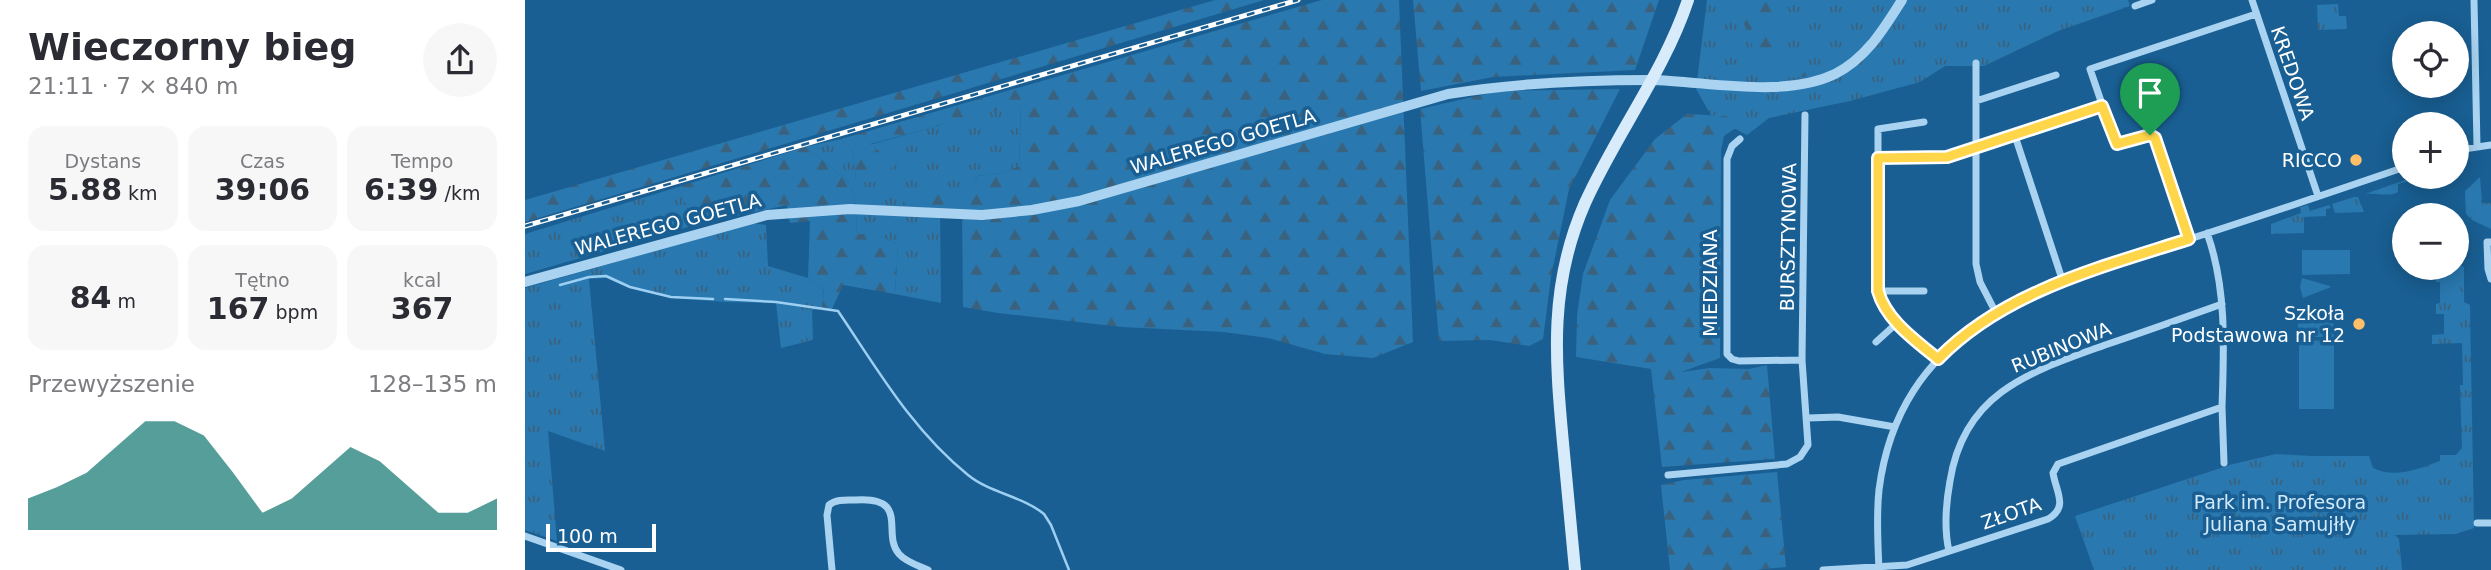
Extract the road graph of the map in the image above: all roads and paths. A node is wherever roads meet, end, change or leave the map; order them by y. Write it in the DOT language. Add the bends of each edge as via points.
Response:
graph roads {
  1 [pos="1688,0"];
  2 [pos="1902,0"];
  3 [pos="2153,0"];
  4 [pos="2252,0"];
  5 [pos="2474,0"];
  6 [pos="2135,6"];
  7 [pos="2256,14"];
  8 [pos="1976,63"];
  9 [pos="2056,75"];
  10 [pos="1651,80"];
  11 [pos="1976,101"];
  12 [pos="2102,106"];
  13 [pos="1805,115"];
  14 [pos="1924,122"];
  15 [pos="2015,136"];
  16 [pos="1740,139"];
  17 [pos="2491,145"];
  18 [pos="1976,146"];
  19 [pos="2477,146"];
  20 [pos="2469,148"];
  21 [pos="1878,158"];
  22 [pos="2392,171"];
  23 [pos="2318,196"];
  24 [pos="2207,233"];
  25 [pos="2189,239"];
  26 [pos="2491,242"];
  27 [pos="2491,279"];
  28 [pos="525,282"];
  29 [pos="2063,282"];
  30 [pos="1878,291"];
  31 [pos="1924,291"];
  32 [pos="2222,304"];
  33 [pos="1996,313"];
  34 [pos="1897,323"];
  35 [pos="1876,342"];
  36 [pos="1938,359"];
  37 [pos="1803,360"];
  38 [pos="2223,407"];
  39 [pos="1808,418"];
  40 [pos="1895,428"];
  41 [pos="2224,463"];
  42 [pos="1668,475"];
  43 [pos="2477,523"];
  44 [pos="2491,523"];
  45 [pos="525,536"];
  46 [pos="1949,551"];
  47 [pos="1879,568"];
  48 [pos="621,570"];
  49 [pos="832,570"];
  50 [pos="928,570"];
  51 [pos="1575,570"];
  52 [pos="1823,570"];
  1 -- 10 [label="main road"];
  2 -- 10 [label="street, WALEREGO GOETLA" via="1863,55 1817,81 1782,86"];
  3 -- 6 [label="street"];
  4 -- 7 [label="street, KREDOWA"];
  5 -- 19 [label="street"];
  7 -- 12 [label="street" via="2090,69"];
  7 -- 23 [label="street, KREDOWA"];
  8 -- 11 [label="street"];
  9 -- 11 [label="street"];
  10 -- 28 [label="street, WALEREGO GOETLA" via="1509,84 1448,94 1031,210 982,215 850,209 767,215"];
  10 -- 51 [label="main road" via="1586,202 1558,303 1556,370"];
  11 -- 18 [label="street"];
  12 -- 15 [label="street"];
  12 -- 25 [label="street" via="2117,144 2150,135 2155,138"];
  13 -- 37 [label="street, BURSZTYNOWA"];
  14 -- 21 [label="street" via="1878,130"];
  15 -- 18 [label="street"];
  15 -- 29 [label="street"];
  16 -- 37 [label="street, MIEDZIANA" via="1727,159 1727,354 1749,361"];
  17 -- 19 [label="street"];
  18 -- 21 [label="street" via="1947,157"];
  18 -- 33 [label="street" via="1976,264"];
  19 -- 20 [label="street"];
  21 -- 30 [label="street"];
  22 -- 23 [label="street"];
  23 -- 24 [label="street"];
  24 -- 25 [label="street"];
  24 -- 32 [label="street" via="2218,268"];
  25 -- 29 [label="street"];
  26 -- 27 [label="street" via="2487,242"];
  29 -- 33 [label="street"];
  30 -- 31 [label="street"];
  30 -- 34 [label="street"];
  32 -- 38 [label="street"];
  32 -- 46 [label="street, RUBINOWA" via="2041,368 2009,384 1989,401 1970,426 1952,468"];
  33 -- 36 [label="street"];
  34 -- 35 [label="street"];
  34 -- 36 [label="street"];
  36 -- 40 [label="street" via="1917,386"];
  37 -- 39 [label="street, BURSZTYNOWA"];
  38 -- 41 [label="street"];
  38 -- 46 [label="street, ZŁOTA" via="2059,464 2053,473 2060,500 2056,514"];
  39 -- 40 [label="street" via="1847,418"];
  39 -- 42 [label="street, BURSZTYNOWA" via="1808,445 1800,457 1787,464"];
  40 -- 47 [label="street" via="1879,494"];
  43 -- 44 [label="street"];
  45 -- 48 [label="street"];
  46 -- 47 [label="street, ZŁOTA" via="1907,565"];
  47 -- 52 [label="street, ZŁOTA"];
  49 -- 50 [label="street" via="828,505 866,499 880,502 890,513 899,555"];
}
